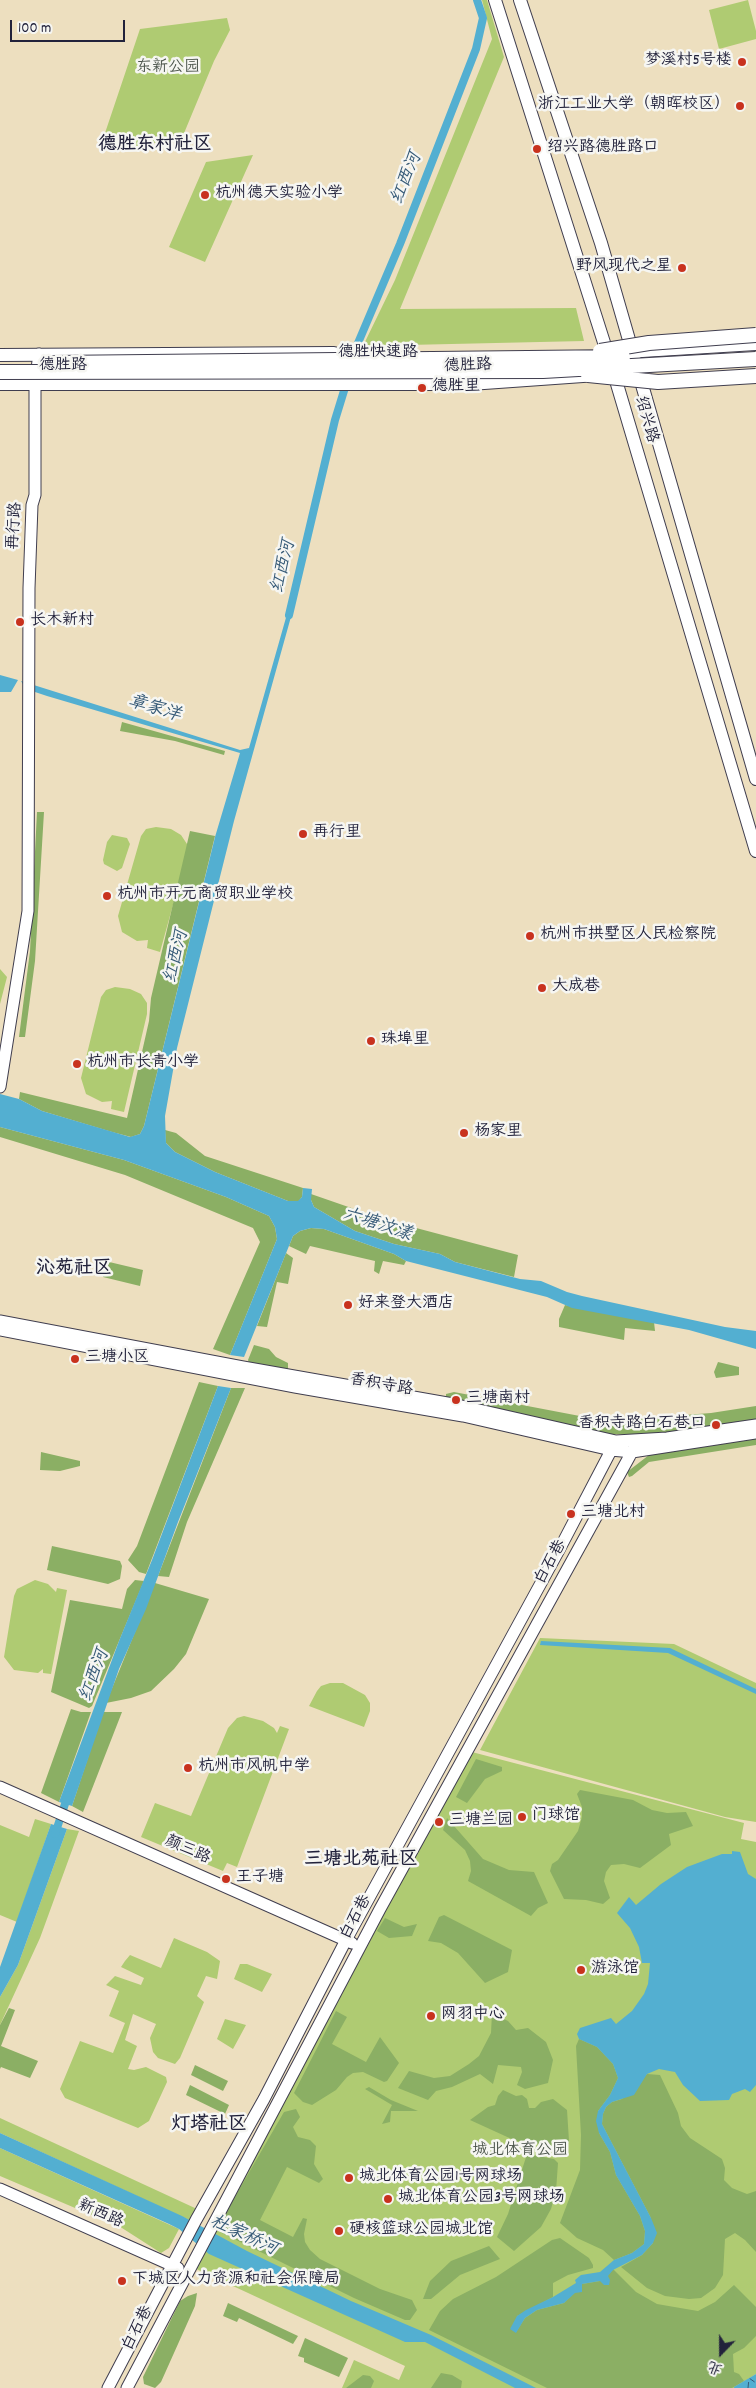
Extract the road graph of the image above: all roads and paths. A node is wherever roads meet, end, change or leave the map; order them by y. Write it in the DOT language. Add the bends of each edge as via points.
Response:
graph roads {
  1 [pos="495,0"];
  2 [pos="520,0"];
  3 [pos="756,336"];
  4 [pos="756,344"];
  5 [pos="701,348"];
  6 [pos="756,350"];
  7 [pos="607,352"];
  8 [pos="634,352"];
  9 [pos="39,354"];
  10 [pos="0,355"];
  11 [pos="756,359"];
  12 [pos="0,363"];
  13 [pos="544,365"];
  14 [pos="756,365"];
  15 [pos="705,368"];
  16 [pos="0,372"];
  17 [pos="640,372"];
  18 [pos="614,374"];
  19 [pos="756,376"];
  20 [pos="35,383"];
  21 [pos="0,384"];
  22 [pos="756,779"];
  23 [pos="756,851"];
  24 [pos="0,1087"];
  25 [pos="0,1320"];
  26 [pos="0,1330"];
  27 [pos="756,1425"];
  28 [pos="756,1433"];
  29 [pos="638,1441"];
  30 [pos="614,1445"];
  31 [pos="632,1452"];
  32 [pos="0,1786"];
  33 [pos="346,1940"];
  34 [pos="361,1946"];
  35 [pos="0,2189"];
  36 [pos="172,2265"];
  37 [pos="187,2272"];
  38 [pos="108,2388"];
  39 [pos="126,2388"];
  1 -- 7 [label="main road, 绍兴路"];
  2 -- 8 [label="main road, 绍兴路"];
  3 -- 13 [label="highway, bridge" via="649,343"];
  4 -- 5 [label="main road, 德胜路"];
  5 -- 8 [label="main road, 德胜路"];
  5 -- 15 [label="main road" via="695,351 694,358 697,365"];
  6 -- 13 [label="highway, 德胜快速路, bridge"];
  7 -- 8 [label="main road, 德胜路"];
  7 -- 9 [label="main road, 德胜路"];
  7 -- 18 [label="main road, 绍兴路"];
  8 -- 17 [label="main road, 绍兴路"];
  9 -- 10 [label="main road, 德胜路"];
  9 -- 20 [label="main road, 再行路"];
  11 -- 13 [label="highway, 德胜快速路, bridge"];
  12 -- 13 [label="highway, 德胜快速路, bridge"];
  13 -- 16 [label="highway, 德胜快速路, bridge"];
  13 -- 19 [label="highway, bridge" via="658,382"];
  14 -- 15 [label="main road, 德胜路"];
  15 -- 17 [label="main road, 德胜路"];
  17 -- 18 [label="main road, 德胜路"];
  17 -- 22 [label="main road, 绍兴路"];
  18 -- 20 [label="main road, 德胜路" via="470,384"];
  18 -- 23 [label="main road, 绍兴路"];
  20 -- 21 [label="main road, 德胜路"];
  20 -- 24 [label="main road, 再行路" via="29,588 28,911"];
  25 -- 30 [label="main road, 香积寺路" via="243,1368 453,1404"];
  26 -- 30 [label="main road, 香积寺路"];
  27 -- 29 [label="main road, 香积寺路"];
  28 -- 31 [label="main road, 香积寺路"];
  29 -- 30 [label="main road, 香积寺路"];
  29 -- 31 [label="main road, 白石巷"];
  30 -- 31 [label="main road, 香积寺路"];
  30 -- 33 [label="main road, 白石巷"];
  31 -- 34 [label="main road, 白石巷"];
  32 -- 33 [label="main road, 颜三路"];
  33 -- 34 [label="main road, 颜三路"];
  33 -- 36 [label="main road, 白石巷" via="264,2099"];
  34 -- 37 [label="main road, 白石巷"];
  35 -- 36 [label="main road, 新西路"];
  36 -- 37 [label="main road, 新西路"];
  36 -- 38 [label="main road, 白石巷"];
  37 -- 39 [label="main road, 白石巷"];
}
